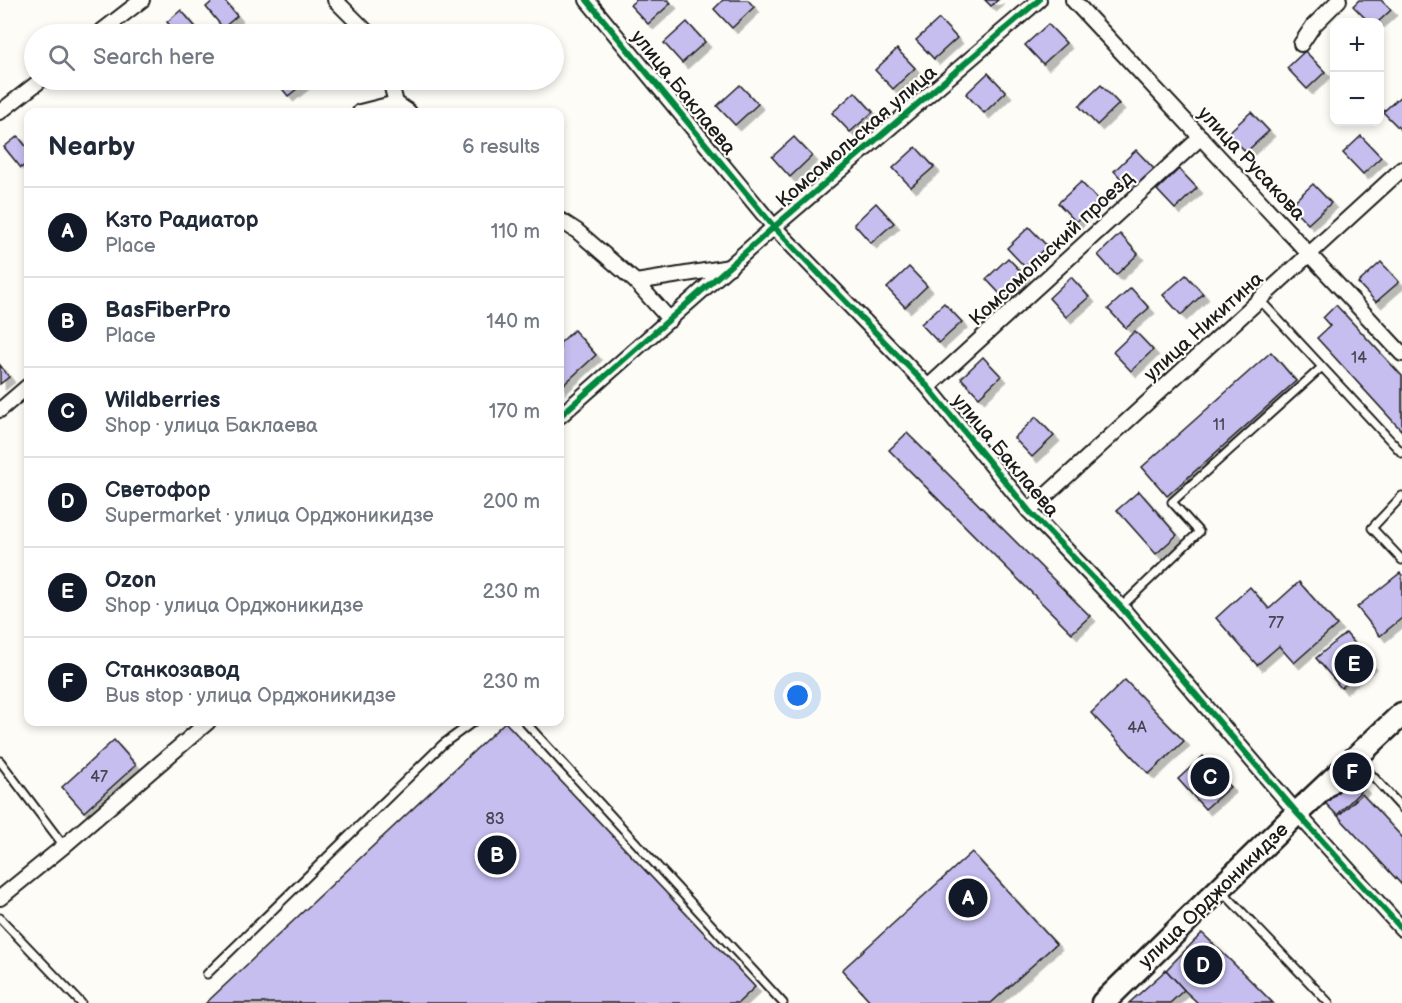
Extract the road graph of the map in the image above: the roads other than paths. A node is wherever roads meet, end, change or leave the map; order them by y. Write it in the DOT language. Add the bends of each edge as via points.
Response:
graph roads {
  1 [pos="142,0"];
  2 [pos="335,0"];
  3 [pos="587,0"];
  4 [pos="1039,0"];
  5 [pos="1073,0"];
  6 [pos="1339,0"];
  7 [pos="111,24"];
  8 [pos="359,24"];
  9 [pos="1301,44"];
  10 [pos="28,90"];
  11 [pos="393,90"];
  12 [pos="396,103"];
  13 [pos="376,108"];
  14 [pos="403,108"];
  15 [pos="0,112"];
  16 [pos="1201,137"];
  17 [pos="1402,169"];
  18 [pos="564,223"];
  19 [pos="774,227"];
  20 [pos="1310,254"];
  21 [pos="730,267"];
  22 [pos="636,282"];
  23 [pos="1260,300"];
  24 [pos="670,320"];
  25 [pos="1402,354"];
  26 [pos="1322,367"];
  27 [pos="928,387"];
  28 [pos="24,389"];
  29 [pos="0,410"];
  30 [pos="564,413"];
  31 [pos="1402,453"];
  32 [pos="1402,496"];
  33 [pos="1029,511"];
  34 [pos="1402,560"];
  35 [pos="1121,607"];
  36 [pos="1402,714"];
  37 [pos="203,726"];
  38 [pos="468,726"];
  39 [pos="529,726"];
  40 [pos="1356,758"];
  41 [pos="0,761"];
  42 [pos="1402,808"];
  43 [pos="1296,813"];
  44 [pos="64,846"];
  45 [pos="1220,889"];
  46 [pos="0,898"];
  47 [pos="0,918"];
  48 [pos="1402,929"];
  49 [pos="207,974"];
  50 [pos="81,1003"];
  51 [pos="783,1003"];
  52 [pos="1102,1003"];
  53 [pos="1329,1003"];
  1 -- 7 [label="street"];
  2 -- 8 [label="street"];
  3 -- 19 [label="street, улица Баклаева"];
  4 -- 19 [label="street, Комсомольская улица"];
  5 -- 16 [label="street, улица Русакова"];
  6 -- 9 [label="street"];
  10 -- 15 [label="street"];
  11 -- 12 [label="street"];
  12 -- 13 [label="street"];
  12 -- 14 [label="street"];
  16 -- 20 [label="street, улица Русакова"];
  16 -- 27 [label="street, Комсомольский проезд"];
  17 -- 20 [label="street, улица Никитина"];
  18 -- 22 [label="street"];
  19 -- 21 [label="street, Комсомольская улица"];
  19 -- 27 [label="street, улица Баклаева"];
  20 -- 23 [label="street, улица Никитина"];
  20 -- 25 [label="street, улица Русакова"];
  21 -- 22 [label="street"];
  21 -- 24 [label="street, Комсомольская улица"];
  22 -- 24 [label="street"];
  23 -- 26 [label="lane"];
  23 -- 33 [label="street, улица Никитина"];
  24 -- 30 [label="street, Комсомольская улица"];
  26 -- 31 [label="lane"];
  26 -- 35 [label="lane" via="1172,502 1199,532"];
  27 -- 33 [label="street, улица Баклаева"];
  28 -- 29 [label="street"];
  32 -- 34 [label="lane" via="1372,528"];
  33 -- 35 [label="street, улица Баклаева"];
  35 -- 43 [label="street, улица Баклаева"];
  36 -- 40 [label="main road, улица Орджоникидзе"];
  37 -- 44 [label="street"];
  38 -- 49 [label="lane" via="443,744"];
  39 -- 51 [label="lane"];
  40 -- 42 [label="lane"];
  40 -- 43 [label="main road, улица Орджоникидзе"];
  41 -- 44 [label="lane"];
  43 -- 45 [label="main road, улица Орджоникидзе"];
  43 -- 48 [label="street, улица Баклаева"];
  44 -- 46 [label="street"];
  45 -- 52 [label="main road, улица Орджоникидзе"];
  45 -- 53 [label="lane"];
  47 -- 50 [label="lane"];
}
